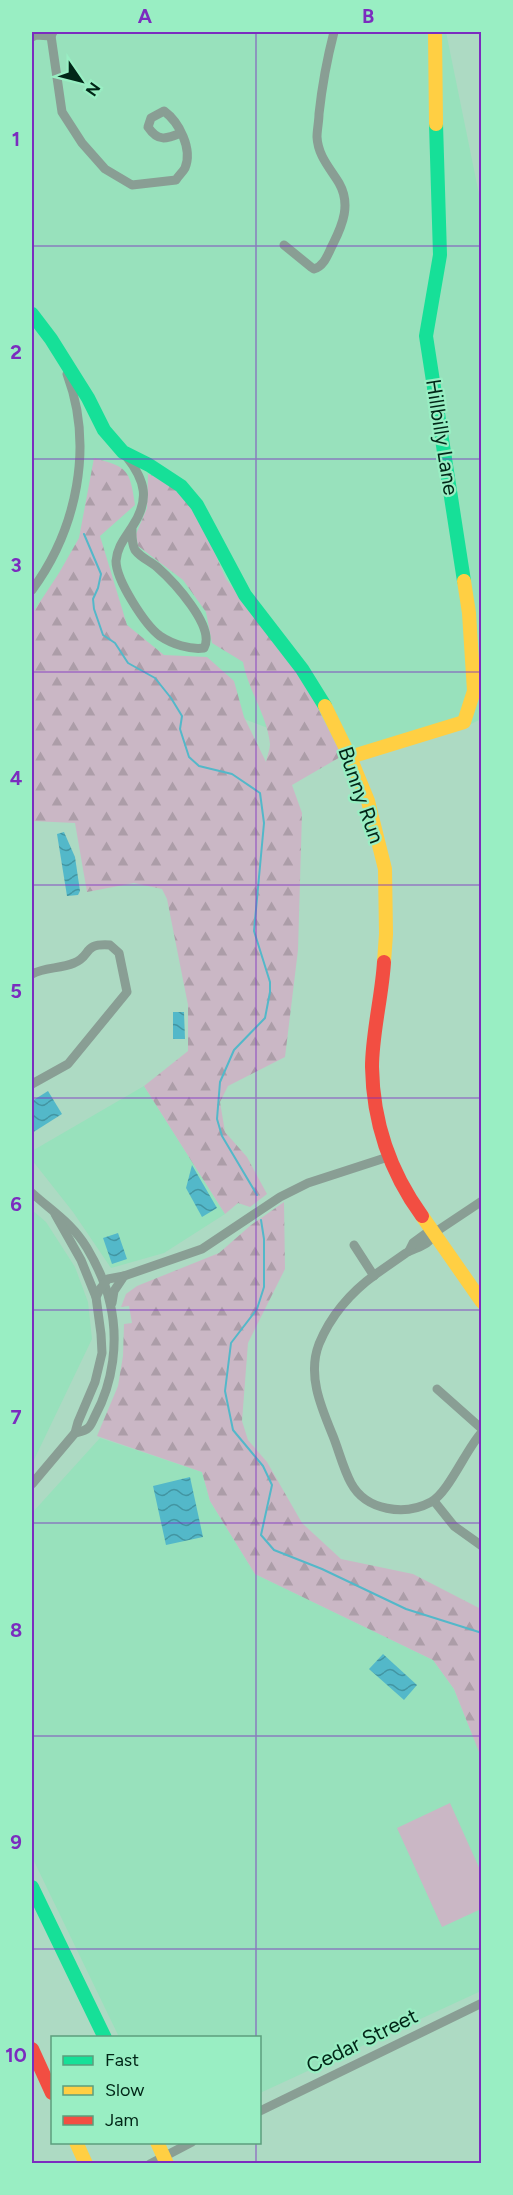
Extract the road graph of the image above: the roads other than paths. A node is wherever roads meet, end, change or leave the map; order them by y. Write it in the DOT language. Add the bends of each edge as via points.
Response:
graph roads {
  1 [pos="334,32"];
  2 [pos="435,32"];
  3 [pos="52,34"];
  4 [pos="32,37"];
  5 [pos="181,133"];
  6 [pos="284,245"];
  7 [pos="32,314"];
  8 [pos="61,357"];
  9 [pos="123,452"];
  10 [pos="132,527"];
  11 [pos="32,590"];
  12 [pos="350,757"];
  13 [pos="32,974"];
  14 [pos="32,1080"];
  15 [pos="388,1157"];
  16 [pos="32,1193"];
  17 [pos="482,1201"];
  18 [pos="55,1214"];
  19 [pos="434,1233"];
  20 [pos="354,1245"];
  21 [pos="124,1276"];
  22 [pos="374,1276"];
  23 [pos="104,1283"];
  24 [pos="96,1297"];
  25 [pos="482,1302"];
  26 [pos="111,1306"];
  27 [pos="437,1389"];
  28 [pos="482,1431"];
  29 [pos="75,1433"];
  30 [pos="32,1484"];
  31 [pos="434,1501"];
  32 [pos="482,1546"];
  33 [pos="32,1887"];
  34 [pos="482,2003"];
  35 [pos="105,2036"];
  36 [pos="32,2049"];
  37 [pos="51,2091"];
  38 [pos="261,2111"];
  39 [pos="77,2144"];
  40 [pos="158,2144"];
  41 [pos="189,2144"];
  42 [pos="165,2160"];
  43 [pos="86,2163"];
  44 [pos="150,2163"];
  1 -- 6 [label="street" via="317,137 321,154 345,198 346,211 319,268 310,267"];
  2 -- 12 [label="main road, Hillbilly Lane" via="440,255 426,336 470,613 474,691 464,722"];
  3 -- 4 [label="street"];
  3 -- 5 [label="street" via="62,112 105,169 132,184 176,180 185,168 187,151"];
  7 -- 8 [label="main road, Bunny Run"];
  8 -- 9 [label="main road, Bunny Run" via="104,430"];
  8 -- 11 [label="street" via="75,401 80,439 77,481 71,516 58,548"];
  9 -- 10 [label="street" via="139,472 145,495"];
  9 -- 12 [label="main road, Bunny Run" via="181,486 197,505 245,595 302,669 330,714"];
  10 -- 10 [label="street" via="117,551 116,563 130,596 160,636 177,645 204,648 205,629 196,610 136,550 131,542"];
  12 -- 15 [label="main road, Bunny Run" via="368,801 385,869 386,934 372,1065 375,1108"];
  13 -- 14 [label="street" via="76,963 92,946 111,945 119,953 128,992 68,1064"];
  15 -- 19 [label="main road, Bunny Run"];
  15 -- 21 [label="street" via="308,1183 202,1249"];
  16 -- 18 [label="street"];
  17 -- 19 [label="street"];
  18 -- 23 [label="street" via="72,1226"];
  18 -- 24 [label="street"];
  19 -- 22 [label="street" via="417,1250 409,1251"];
  19 -- 25 [label="main road, Bunny Run"];
  20 -- 22 [label="street"];
  21 -- 23 [label="street"];
  21 -- 26 [label="street" via="114,1291"];
  22 -- 31 [label="street" via="345,1300 327,1325 318,1347 315,1385 351,1484 359,1493 381,1507 401,1510"];
  23 -- 24 [label="street"];
  23 -- 26 [label="street"];
  24 -- 29 [label="street" via="100,1365"];
  26 -- 29 [label="street" via="114,1348 107,1389 88,1428"];
  27 -- 28 [label="street"];
  28 -- 31 [label="street"];
  29 -- 30 [label="street"];
  31 -- 32 [label="street" via="454,1526"];
  33 -- 35 [label="main road"];
  34 -- 38 [label="street, Cedar Street"];
  36 -- 37 [label="main road"];
  39 -- 43 [label="main road"];
  40 -- 42 [label="main road"];
  41 -- 42 [label="street"];
  42 -- 44 [label="street"];
}
